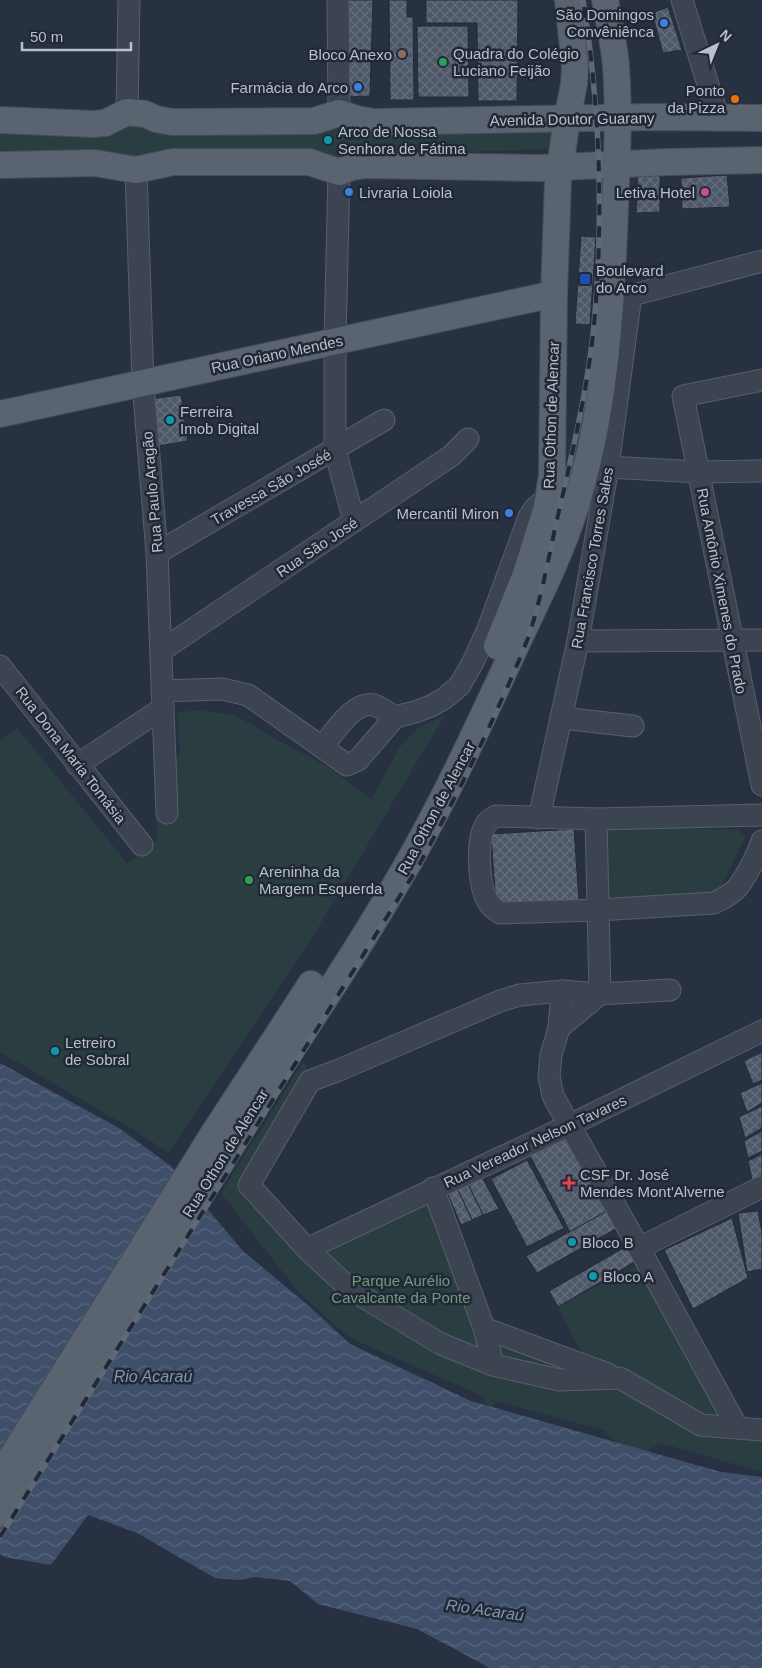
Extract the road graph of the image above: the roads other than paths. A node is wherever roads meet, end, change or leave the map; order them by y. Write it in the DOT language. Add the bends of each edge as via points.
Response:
graph roads {
  1 [pos="129,0"];
  2 [pos="338,0"];
  3 [pos="568,0"];
  4 [pos="605,0"];
  5 [pos="682,0"];
  6 [pos="127,112"];
  7 [pos="339,113"];
  8 [pos="618,117"];
  9 [pos="718,117"];
  10 [pos="762,118"];
  11 [pos="567,119"];
  12 [pos="0,120"];
  13 [pos="762,160"];
  14 [pos="617,164"];
  15 [pos="0,165"];
  16 [pos="560,167"];
  17 [pos="136,170"];
  18 [pos="339,172"];
  19 [pos="762,261"];
  20 [pos="554,294"];
  21 [pos="621,298"];
  22 [pos="335,342"];
  23 [pos="762,380"];
  24 [pos="143,384"];
  25 [pos="0,414"];
  26 [pos="384,420"];
  27 [pos="468,439"];
  28 [pos="335,450"];
  29 [pos="597,469"];
  30 [pos="762,471"];
  31 [pos="699,472"];
  32 [pos="548,498"];
  33 [pos="354,521"];
  34 [pos="157,553"];
  35 [pos="731,640"];
  36 [pos="762,640"];
  37 [pos="578,641"];
  38 [pos="162,650"];
  39 [pos="0,666"];
  40 [pos="163,699"];
  41 [pos="394,717"];
  42 [pos="561,718"];
  43 [pos="633,726"];
  44 [pos="322,747"];
  45 [pos="77,765"];
  46 [pos="762,786"];
  47 [pos="167,813"];
  48 [pos="762,815"];
  49 [pos="538,818"];
  50 [pos="596,819"];
  51 [pos="762,842"];
  52 [pos="142,845"];
  53 [pos="598,910"];
  54 [pos="670,990"];
  55 [pos="562,991"];
  56 [pos="600,994"];
  57 [pos="559,1028"];
  58 [pos="762,1031"];
  59 [pos="570,1125"];
  60 [pos="222,1138"];
  61 [pos="762,1187"];
  62 [pos="433,1188"];
  63 [pos="639,1248"];
  64 [pos="307,1249"];
  65 [pos="484,1328"];
  66 [pos="493,1365"];
  67 [pos="620,1378"];
  68 [pos="737,1427"];
  69 [pos="762,1430"];
  70 [pos="0,1476"];
  71 [pos="0,1513"];
  1 -- 6 [label="street"];
  2 -- 7 [label="street"];
  3 -- 11 [label="main road, Rua Othon de Alencar" via="576,67"];
  4 -- 8 [label="main road, Rua Othon de Alencar" via="616,61"];
  5 -- 9 [label="street"];
  6 -- 7 [label="main road" via="172,122 314,121"];
  6 -- 12 [label="main road" via="105,123 93,124"];
  7 -- 11 [label="main road, Avenida Doutor Guarany" via="374,122"];
  8 -- 9 [label="main road, Avenida Doutor Guarany"];
  8 -- 11 [label="main road, Avenida Doutor Guarany"];
  8 -- 14 [label="main road, Rua Othon de Alencar"];
  9 -- 10 [label="main road, Avenida Doutor Guarany"];
  11 -- 16 [label="main road, Rua Othon de Alencar"];
  13 -- 14 [label="main road"];
  14 -- 16 [label="main road"];
  14 -- 21 [label="main road, Rua Othon de Alencar"];
  15 -- 17 [label="main road" via="95,163"];
  16 -- 18 [label="main road" via="366,165"];
  16 -- 20 [label="main road, Rua Othon de Alencar"];
  17 -- 18 [label="main road" via="173,162 309,162"];
  17 -- 24 [label="street, Rua Paulo Aragão"];
  18 -- 22 [label="street"];
  19 -- 21 [label="street"];
  20 -- 22 [label="main road, Rua Oriano Mendes"];
  20 -- 32 [label="main road, Rua Othon de Alencar" via="552,475"];
  21 -- 29 [label="main road, Rua Othon de Alencar" via="600,406"];
  22 -- 24 [label="main road, Rua Oriano Mendes"];
  22 -- 28 [label="street"];
  23 -- 31 [label="street, Rua Antônio Ximenes do Prado" via="683,396"];
  24 -- 25 [label="main road, Rua Oriano Mendes"];
  24 -- 34 [label="street, Rua Paulo Aragão"];
  26 -- 28 [label="street, Travessa São Joséé"];
  27 -- 33 [label="street, Rua São José" via="451,456"];
  28 -- 33 [label="street"];
  28 -- 34 [label="street, Travessa São Joséé"];
  29 -- 31 [label="street"];
  29 -- 37 [label="street, Rua Francisco Torres Sales"];
  29 -- 60 [label="main road, Rua Othon de Alencar" via="575,510 547,583 433,818 385,902"];
  30 -- 31 [label="street"];
  31 -- 35 [label="street, Rua Antônio Ximenes do Prado"];
  32 -- 41 [label="street" via="528,517 488,629 460,685 431,706"];
  32 -- 60 [label="main road, Rua Othon de Alencar" via="526,574 501,639 422,802"];
  33 -- 38 [label="street, Rua São José"];
  34 -- 38 [label="street, Rua Paulo Aragão"];
  35 -- 36 [label="street"];
  35 -- 37 [label="street"];
  35 -- 46 [label="street, Rua Antônio Ximenes do Prado"];
  37 -- 42 [label="street, Rua Francisco Torres Sales"];
  38 -- 40 [label="street, Rua Paulo Aragão"];
  39 -- 45 [label="street, Rua Dona Maria Tomásia"];
  40 -- 44 [label="street" via="222,689 242,693"];
  40 -- 45 [label="street"];
  40 -- 47 [label="street, Rua Paulo Aragão"];
  41 -- 44 [label="street" via="374,705 363,705 355,709"];
  41 -- 44 [label="street" via="358,760 347,765"];
  42 -- 43 [label="street"];
  42 -- 49 [label="street, Rua Francisco Torres Sales"];
  45 -- 52 [label="street, Rua Dona Maria Tomásia"];
  48 -- 50 [label="street"];
  49 -- 50 [label="street"];
  49 -- 53 [label="street" via="496,816 488,820 478,858 490,906 500,913"];
  50 -- 53 [label="street"];
  51 -- 53 [label="street" via="738,888 714,903"];
  53 -- 56 [label="street"];
  54 -- 56 [label="street"];
  55 -- 56 [label="street"];
  55 -- 57 [label="street"];
  55 -- 64 [label="street" via="520,995 500,1001 310,1081 248,1185"];
  56 -- 57 [label="street"];
  57 -- 59 [label="street" via="549,1076 553,1096"];
  58 -- 59 [label="street, Rua Vereador Nelson Tavares"];
  59 -- 62 [label="street, Rua Vereador Nelson Tavares"];
  59 -- 63 [label="street"];
  60 -- 70 [label="main road, Rua Othon de Alencar"];
  60 -- 71 [label="main road, Rua Othon de Alencar"];
  61 -- 63 [label="street"];
  62 -- 64 [label="street, Rua Vereador Nelson Tavares"];
  62 -- 65 [label="street"];
  63 -- 68 [label="street"];
  64 -- 66 [label="street" via="350,1289 441,1344"];
  65 -- 66 [label="street"];
  65 -- 67 [label="street"];
  66 -- 67 [label="street" via="559,1380"];
  67 -- 68 [label="street" via="701,1425"];
  68 -- 69 [label="street"];
}
